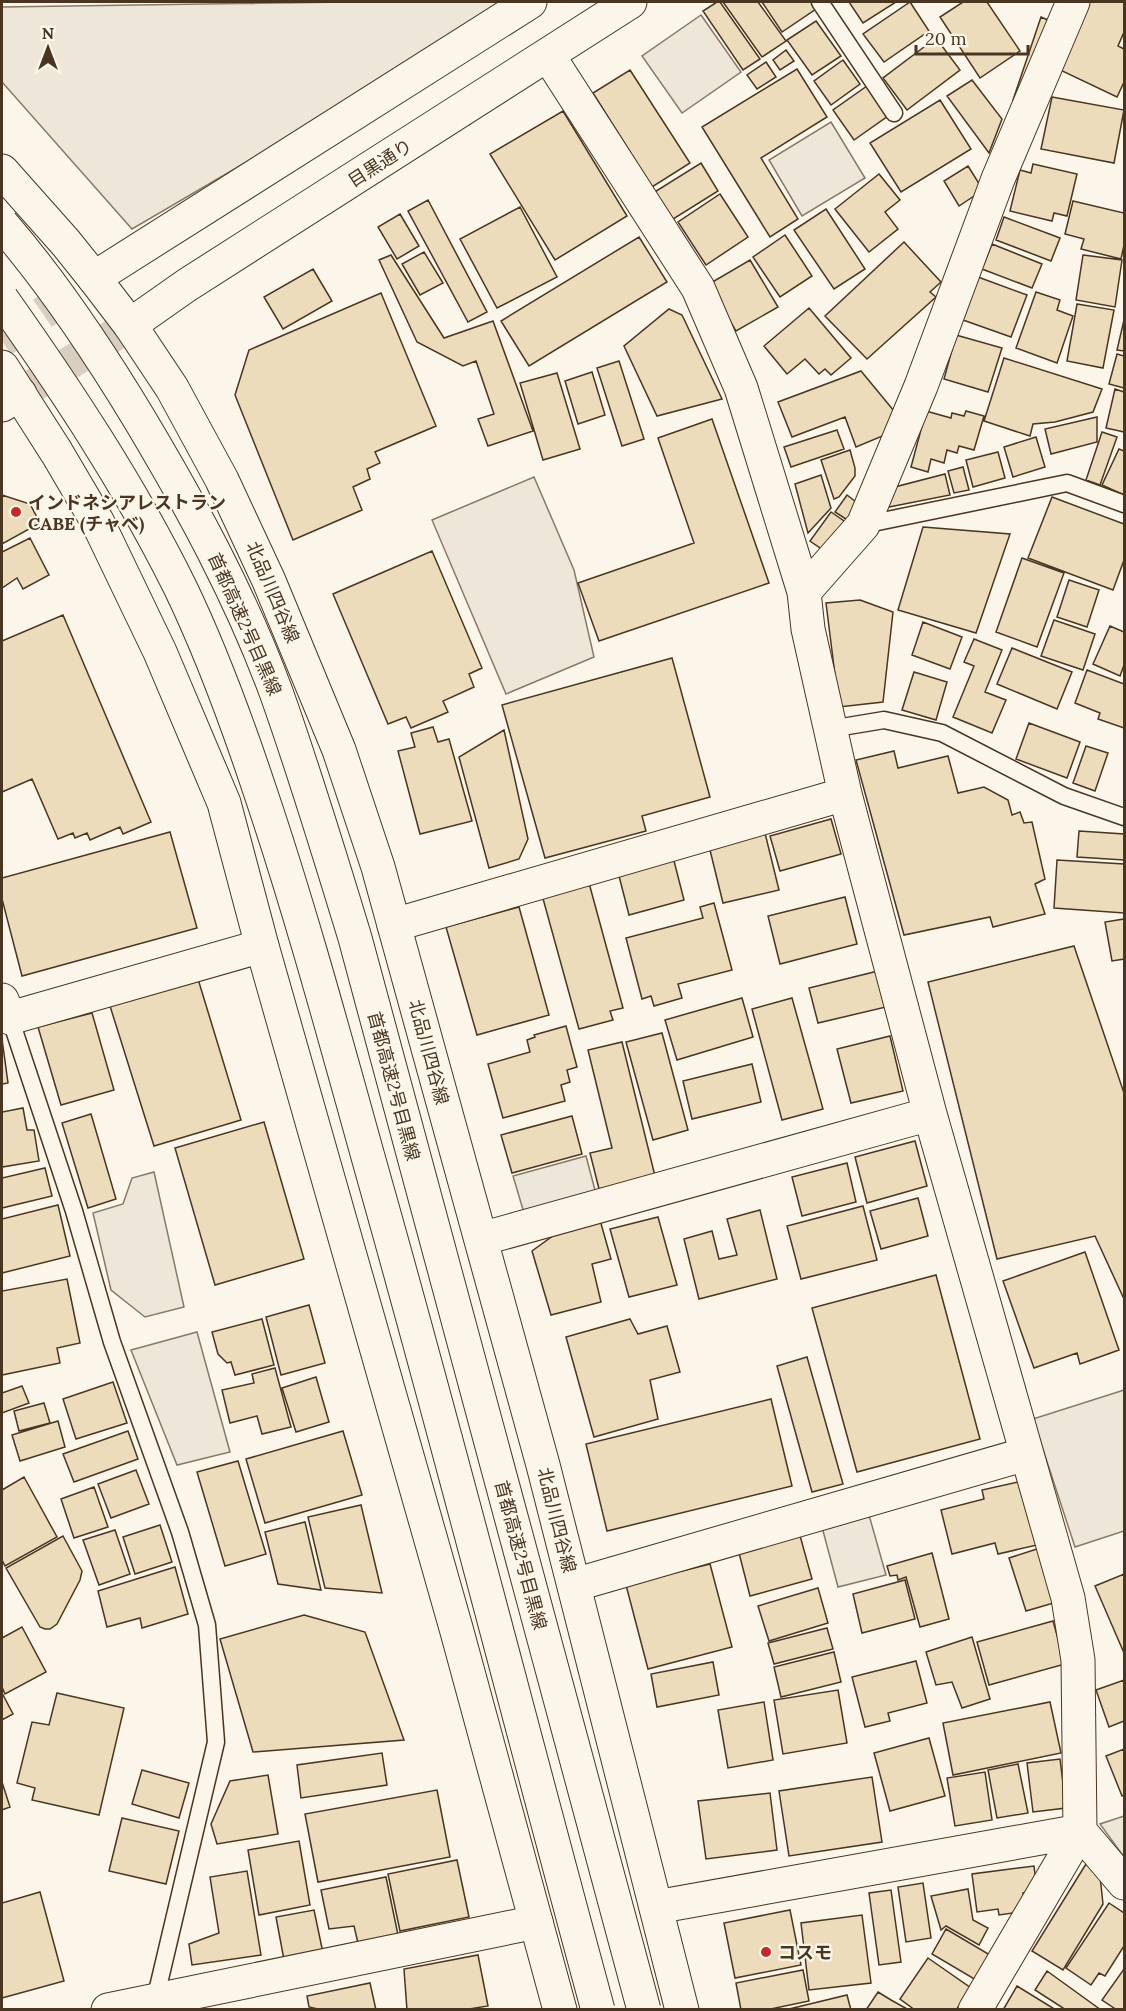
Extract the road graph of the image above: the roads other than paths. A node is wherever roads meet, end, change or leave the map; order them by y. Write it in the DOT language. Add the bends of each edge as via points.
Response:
graph roads {
  1 [pos="530,2"];
  2 [pos="630,2"];
  3 [pos="820,2"];
  4 [pos="1073,2"];
  5 [pos="548,55"];
  6 [pos="894,113"];
  7 [pos="2,171"];
  8 [pos="2,224"];
  9 [pos="94,278"];
  10 [pos="2,299"];
  11 [pos="130,325"];
  12 [pos="2,367"];
  13 [pos="11,400"];
  14 [pos="1125,504"];
  15 [pos="863,525"];
  16 [pos="804,592"];
  17 [pos="830,729"];
  18 [pos="846,794"];
  19 [pos="1125,817"];
  20 [pos="394,925"];
  21 [pos="262,946"];
  22 [pos="6,1009"];
  23 [pos="930,1114"];
  24 [pos="481,1239"];
  25 [pos="1026,1454"];
  26 [pos="574,1584"];
  27 [pos="1080,1831"];
  28 [pos="1125,1883"];
  29 [pos="656,1907"];
  30 [pos="536,1922"];
  31 [pos="155,2000"];
  32 [pos="108,2010"];
  33 [pos="560,2010"];
  34 [pos="598,2010"];
  35 [pos="644,2010"];
  36 [pos="682,2010"];
  37 [pos="975,2010"];
  1 -- 9 [label="main road"];
  2 -- 5 [label="main road, 目黒通り"];
  3 -- 6 [label="lane"];
  4 -- 15 [label="main road" via="998,179 921,386"];
  5 -- 11 [label="main road, 目黒通り"];
  5 -- 16 [label="main road" via="698,288 741,388"];
  7 -- 9 [label="main road, 北品川四谷線"];
  8 -- 35 [label="main road, 首都高速2号目黒線, bridge" via="102,357 164,460 224,571 275,690 355,938"];
  9 -- 11 [label="main road, 北品川四谷線"];
  10 -- 34 [label="main road, bridge" via="120,477 180,588 232,708 306,937 397,1260"];
  11 -- 20 [label="main road, 北品川四谷線" via="178,398 269,581 339,750"];
  12 -- 13 [label="main road"];
  13 -- 21 [label="main road" via="97,521 160,652 224,803"];
  14 -- 15 [label="lane" via="1067,483"];
  15 -- 16 [label="main road"];
  16 -- 17 [label="main road"];
  17 -- 18 [label="main road"];
  17 -- 19 [label="lane" via="884,720 942,733 1064,796"];
  18 -- 20 [label="main road"];
  18 -- 23 [label="main road"];
  20 -- 24 [label="main road, 北品川四谷線"];
  21 -- 22 [label="main road"];
  21 -- 30 [label="main road"];
  22 -- 31 [label="lane" via="74,1211 112,1342 180,1532 207,1625 216,1742"];
  23 -- 24 [label="main road"];
  23 -- 25 [label="main road"];
  24 -- 26 [label="main road, 北品川四谷線"];
  25 -- 26 [label="main road"];
  25 -- 27 [label="main road" via="1068,1598 1078,1660"];
  26 -- 29 [label="main road, 北品川四谷線"];
  27 -- 28 [label="main road"];
  27 -- 29 [label="main road"];
  27 -- 37 [label="main road"];
  29 -- 36 [label="main road, 北品川四谷線"];
  30 -- 31 [label="main road"];
  30 -- 33 [label="main road"];
  31 -- 32 [label="main road"];
}
